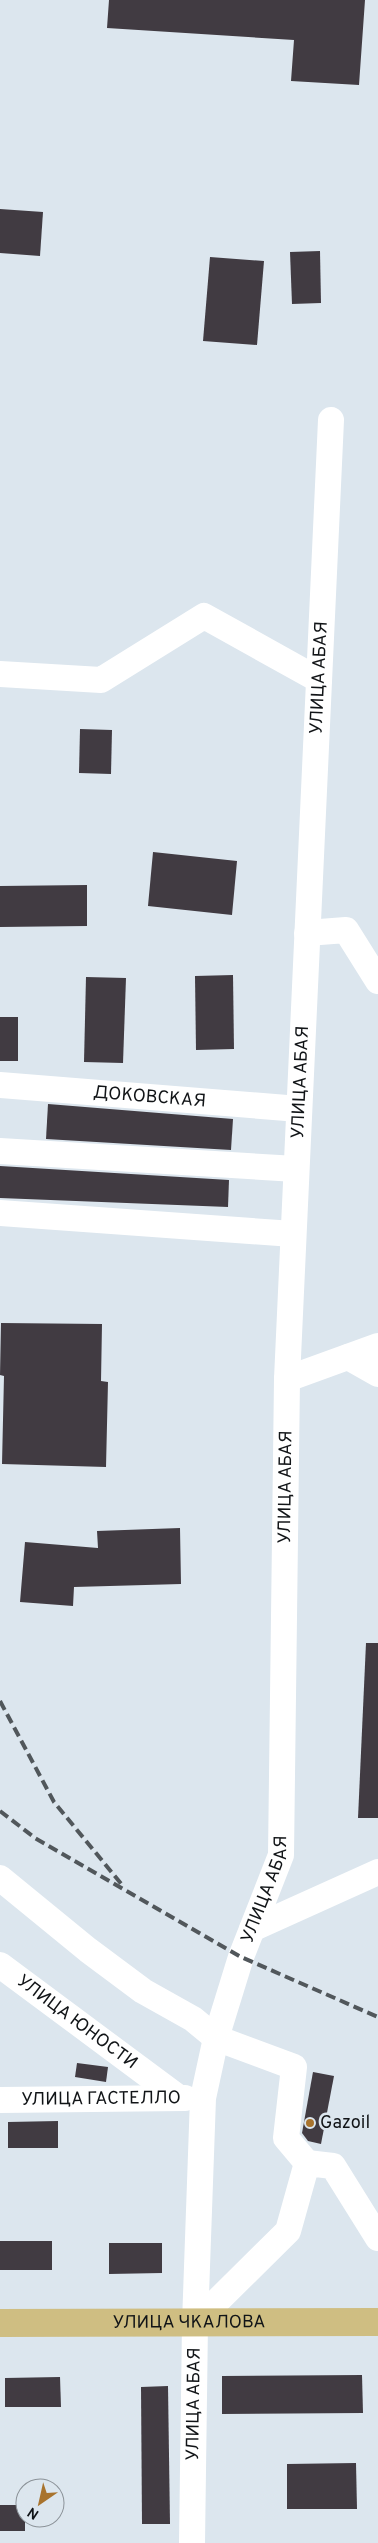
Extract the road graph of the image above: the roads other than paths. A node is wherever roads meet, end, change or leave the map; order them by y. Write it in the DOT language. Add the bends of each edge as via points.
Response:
graph roads {
  1 [pos="331,420"];
  2 [pos="0,674"];
  3 [pos="319,680"];
  4 [pos="307,933"];
  5 [pos="378,981"];
  6 [pos="0,1085"];
  7 [pos="299,1110"];
  8 [pos="0,1151"];
  9 [pos="296,1170"];
  10 [pos="0,1213"];
  11 [pos="294,1234"];
  12 [pos="378,1346"];
  13 [pos="348,1357"];
  14 [pos="378,1374"];
  15 [pos="287,1379"];
  16 [pos="378,1872"];
  17 [pos="0,1878"];
  18 [pos="252,1929"];
  19 [pos="0,1965"];
  20 [pos="216,2038"];
  21 [pos="191,2098"];
  22 [pos="0,2100"];
  23 [pos="307,2163"];
  24 [pos="378,2238"];
  25 [pos="378,2322"];
  26 [pos="195,2323"];
  27 [pos="0,2324"];
  28 [pos="192,2543"];
  1 -- 3 [label="street, УЛИЦА АБАЯ"];
  2 -- 3 [label="street" via="101,680 204,616"];
  3 -- 4 [label="street, УЛИЦА АБАЯ"];
  4 -- 5 [label="street" via="346,930"];
  4 -- 7 [label="street, УЛИЦА АБАЯ"];
  6 -- 7 [label="street, ДОКОВСКАЯ"];
  7 -- 9 [label="street, УЛИЦА АБАЯ"];
  8 -- 9 [label="street"];
  9 -- 11 [label="street, УЛИЦА АБАЯ"];
  10 -- 11 [label="street"];
  11 -- 15 [label="street, УЛИЦА АБАЯ"];
  12 -- 13 [label="street"];
  13 -- 14 [label="street"];
  13 -- 15 [label="street"];
  15 -- 18 [label="street, УЛИЦА АБАЯ" via="281,1855"];
  16 -- 18 [label="street"];
  17 -- 20 [label="street" via="135,1985 194,2019"];
  18 -- 20 [label="street, УЛИЦА АБАЯ"];
  19 -- 21 [label="street, УЛИЦА ЮНОСТИ"];
  20 -- 21 [label="street, УЛИЦА АБАЯ"];
  20 -- 23 [label="street" via="294,2067 286,2138"];
  21 -- 22 [label="street, УЛИЦА ГАСТЕЛЛО"];
  21 -- 26 [label="street, УЛИЦА АБАЯ"];
  23 -- 24 [label="street" via="333,2166"];
  23 -- 26 [label="street" via="288,2231"];
  25 -- 26 [label="main road, УЛИЦА ЧКАЛОВА"];
  26 -- 27 [label="main road, УЛИЦА ЧКАЛОВА"];
  26 -- 28 [label="street, УЛИЦА АБАЯ"];
}
